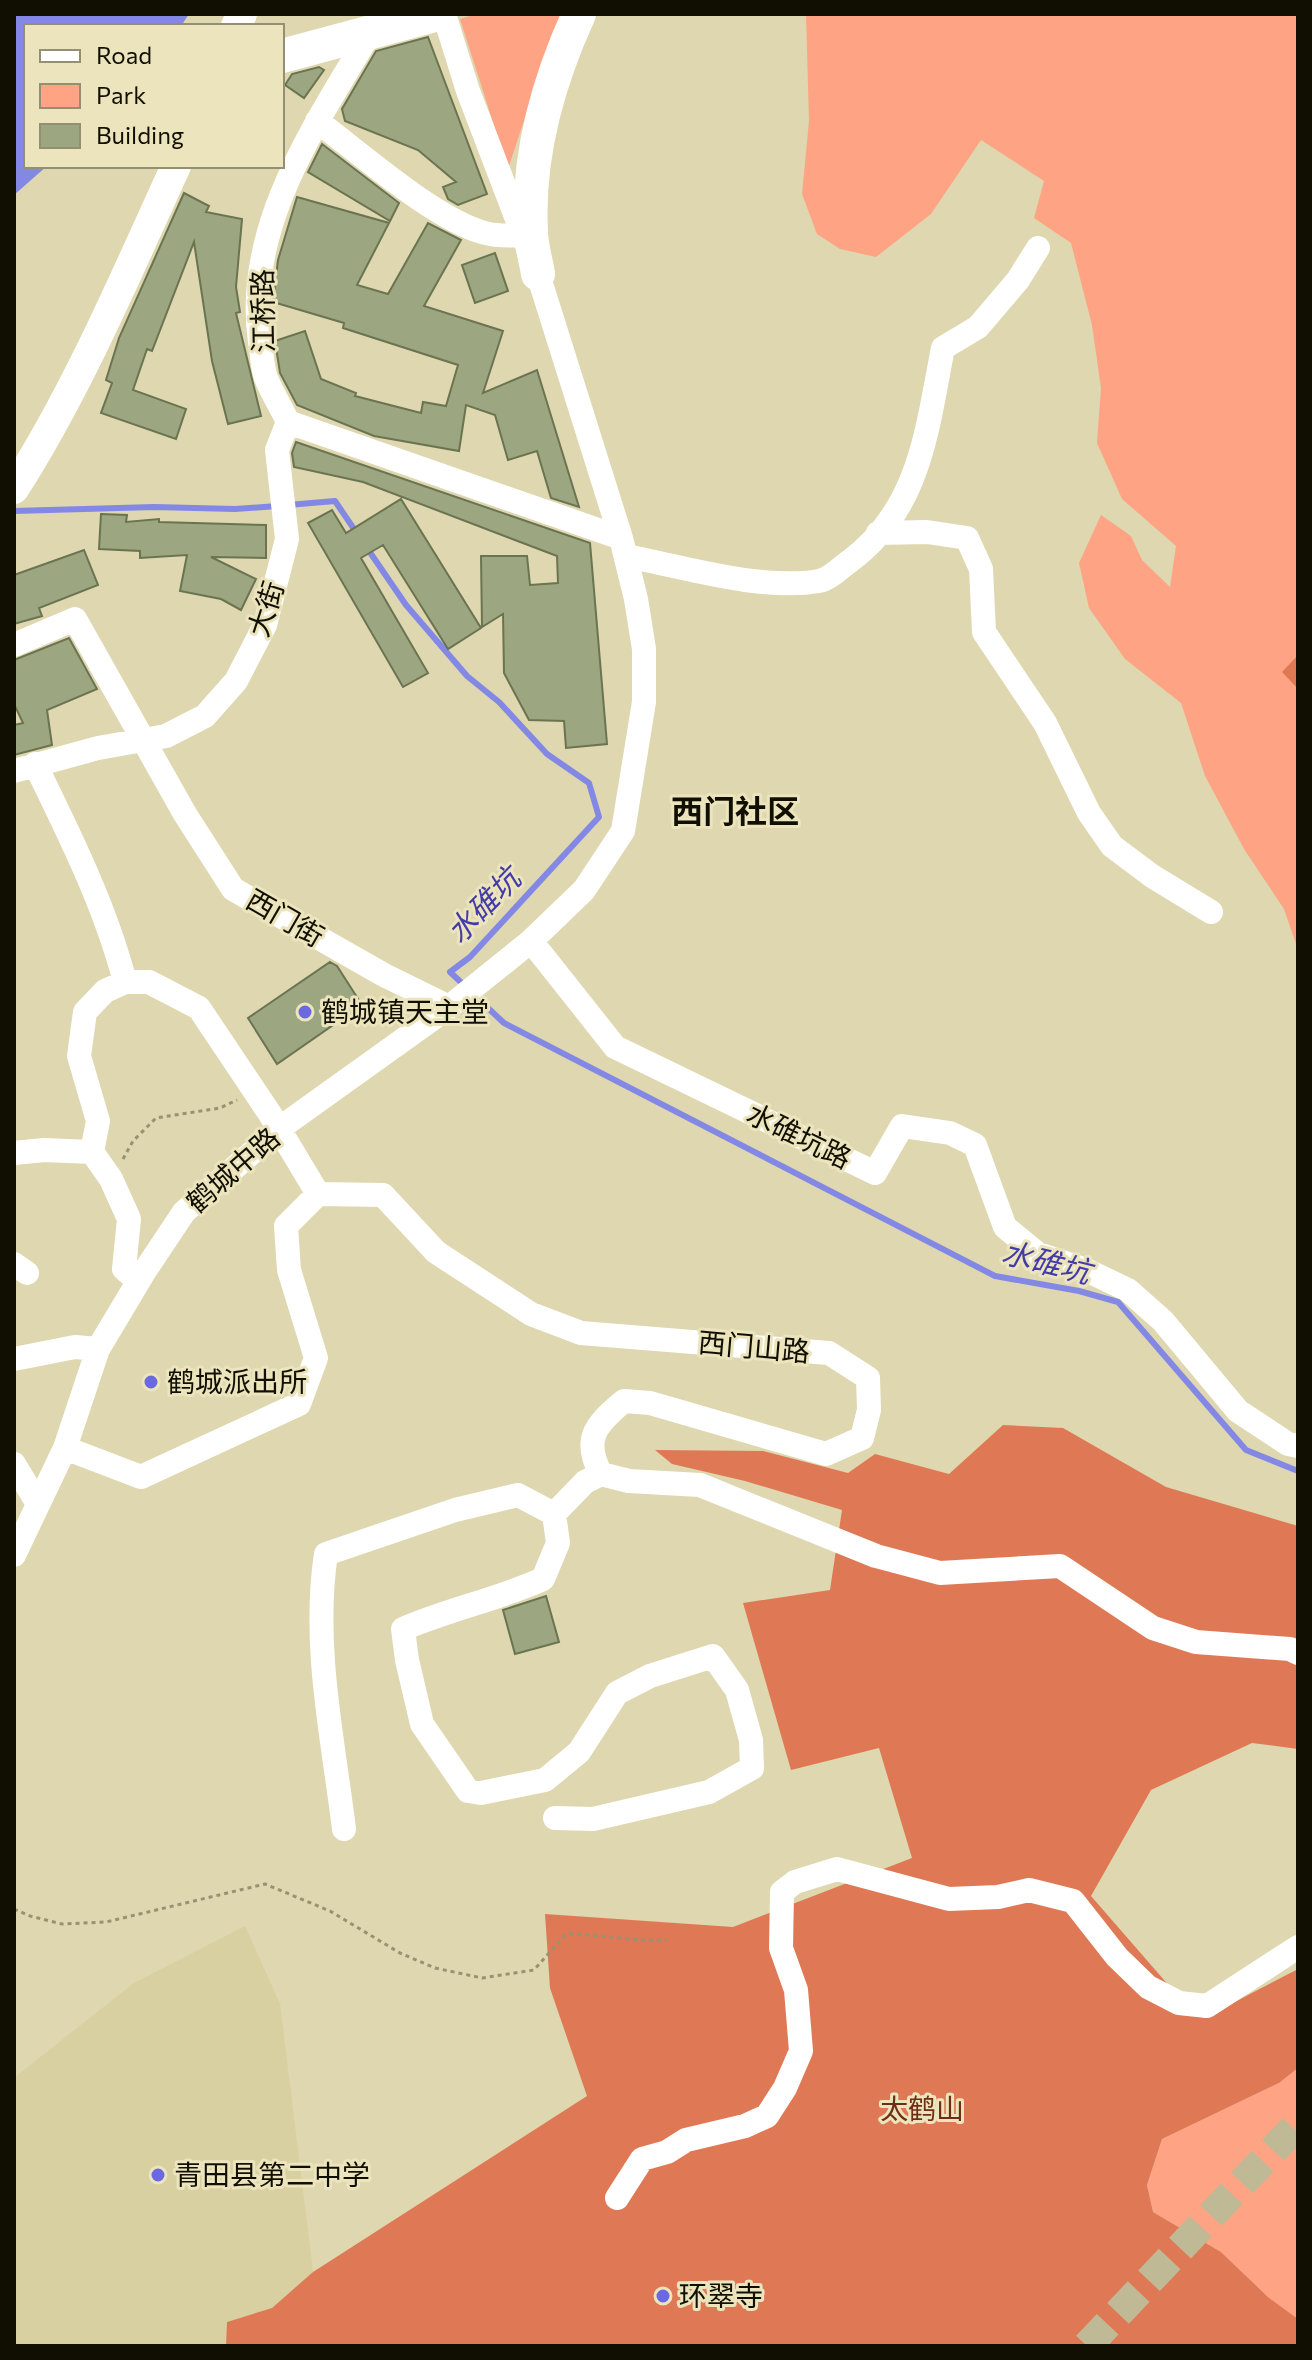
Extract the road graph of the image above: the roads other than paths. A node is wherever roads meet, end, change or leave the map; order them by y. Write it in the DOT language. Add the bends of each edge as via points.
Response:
graph roads {
  1 [pos="381,14"];
  2 [pos="441,14"];
  3 [pos="579,14"];
  4 [pos="284,55"];
  5 [pos="317,121"];
  6 [pos="175,168"];
  7 [pos="522,235"];
  8 [pos="1038,248"];
  9 [pos="538,274"];
  10 [pos="288,422"];
  11 [pos="14,489"];
  12 [pos="878,533"];
  13 [pos="624,547"];
  14 [pos="14,645"];
  15 [pos="143,740"];
  16 [pos="24,767"];
  17 [pos="1211,912"];
  18 [pos="531,941"];
  19 [pos="125,982"];
  20 [pos="454,1003"];
  21 [pos="92,1152"];
  22 [pos="14,1153"];
  23 [pos="318,1194"];
  24 [pos="138,1281"];
  25 [pos="98,1349"];
  26 [pos="14,1359"];
  27 [pos="1298,1446"];
  28 [pos="65,1448"];
  29 [pos="14,1464"];
  30 [pos="601,1474"];
  31 [pos="38,1504"];
  32 [pos="554,1514"];
  33 [pos="14,1555"];
  34 [pos="1298,1653"];
  35 [pos="555,1818"];
  36 [pos="344,1829"];
  37 [pos="1298,1947"];
  38 [pos="617,2198"];
  1 -- 5 [label="street, 江桥路"];
  2 -- 4 [label="highway"];
  2 -- 7 [label="street, 鹤城中路"];
  3 -- 9 [label="highway" via="559,57 533,170 531,233"];
  5 -- 7 [label="street" via="449,216 482,233"];
  5 -- 10 [label="street, 江桥路" via="280,198 260,263 258,326 265,376"];
  6 -- 11 [label="main road" via="53,425"];
  7 -- 9 [label="street, 鹤城中路"];
  8 -- 12 [label="street" via="978,327 943,348 918,468 900,506"];
  9 -- 13 [label="street, 鹤城中路"];
  10 -- 13 [label="street"];
  10 -- 15 [label="street, 大街" via="277,450 287,539 265,625 236,681 205,716 166,736"];
  12 -- 13 [label="street" via="823,580 774,584"];
  12 -- 17 [label="street" via="967,538 981,569 984,632 1045,723 1089,813 1112,846"];
  13 -- 18 [label="street, 鹤城中路" via="644,649 644,702 623,831 584,890"];
  14 -- 15 [label="street, 西门街" via="75,619"];
  15 -- 16 [label="street, 大街"];
  15 -- 20 [label="street, 西门街" via="233,889 384,975"];
  16 -- 19 [label="street" via="76,849 115,942"];
  18 -- 20 [label="street, 鹤城中路"];
  18 -- 27 [label="street, 水碓坑路" via="615,1047 875,1173 902,1126 950,1133 975,1145 1005,1227 1038,1254 1128,1290 1163,1321 1238,1411"];
  19 -- 21 [label="street" via="105,991 85,1012 79,1056 98,1121"];
  19 -- 23 [label="street" via="149,982 199,1008"];
  20 -- 24 [label="street, 鹤城中路" via="280,1128 184,1212"];
  21 -- 22 [label="street"];
  21 -- 24 [label="street" via="129,1219 124,1269"];
  23 -- 28 [label="street" via="286,1226 289,1270 316,1358 299,1404 141,1477"];
  23 -- 30 [label="street, 西门山路" via="383,1195 436,1252 531,1314 581,1333 829,1353 868,1378 869,1410 862,1438 826,1454 650,1403 624,1401 599,1421 591,1445"];
  24 -- 25 [label="street, 鹤城中路"];
  25 -- 26 [label="street" via="75,1347"];
  25 -- 28 [label="street, 鹤城中路"];
  28 -- 31 [label="street, 鹤城中路"];
  29 -- 31 [label="street"];
  30 -- 32 [label="street" via="585,1482"];
  30 -- 34 [label="street" via="700,1485 876,1556 940,1573 1060,1566 1153,1628 1196,1642"];
  31 -- 33 [label="street, 鹤城中路"];
  32 -- 35 [label="street" via="558,1543 543,1579 403,1629 422,1724 468,1791 545,1780 579,1752 617,1693 713,1656 737,1690 751,1740 752,1768 709,1792 593,1819"];
  32 -- 36 [label="street" via="518,1495 455,1510 326,1554 322,1648"];
  37 -- 38 [label="street" via="1207,2006 1179,2003 1148,1987 1073,1901 1029,1890 949,1899 837,1869 795,1882 782,1892 781,1948 796,1990 801,2051 785,2088 767,2116 642,2159"];
}
